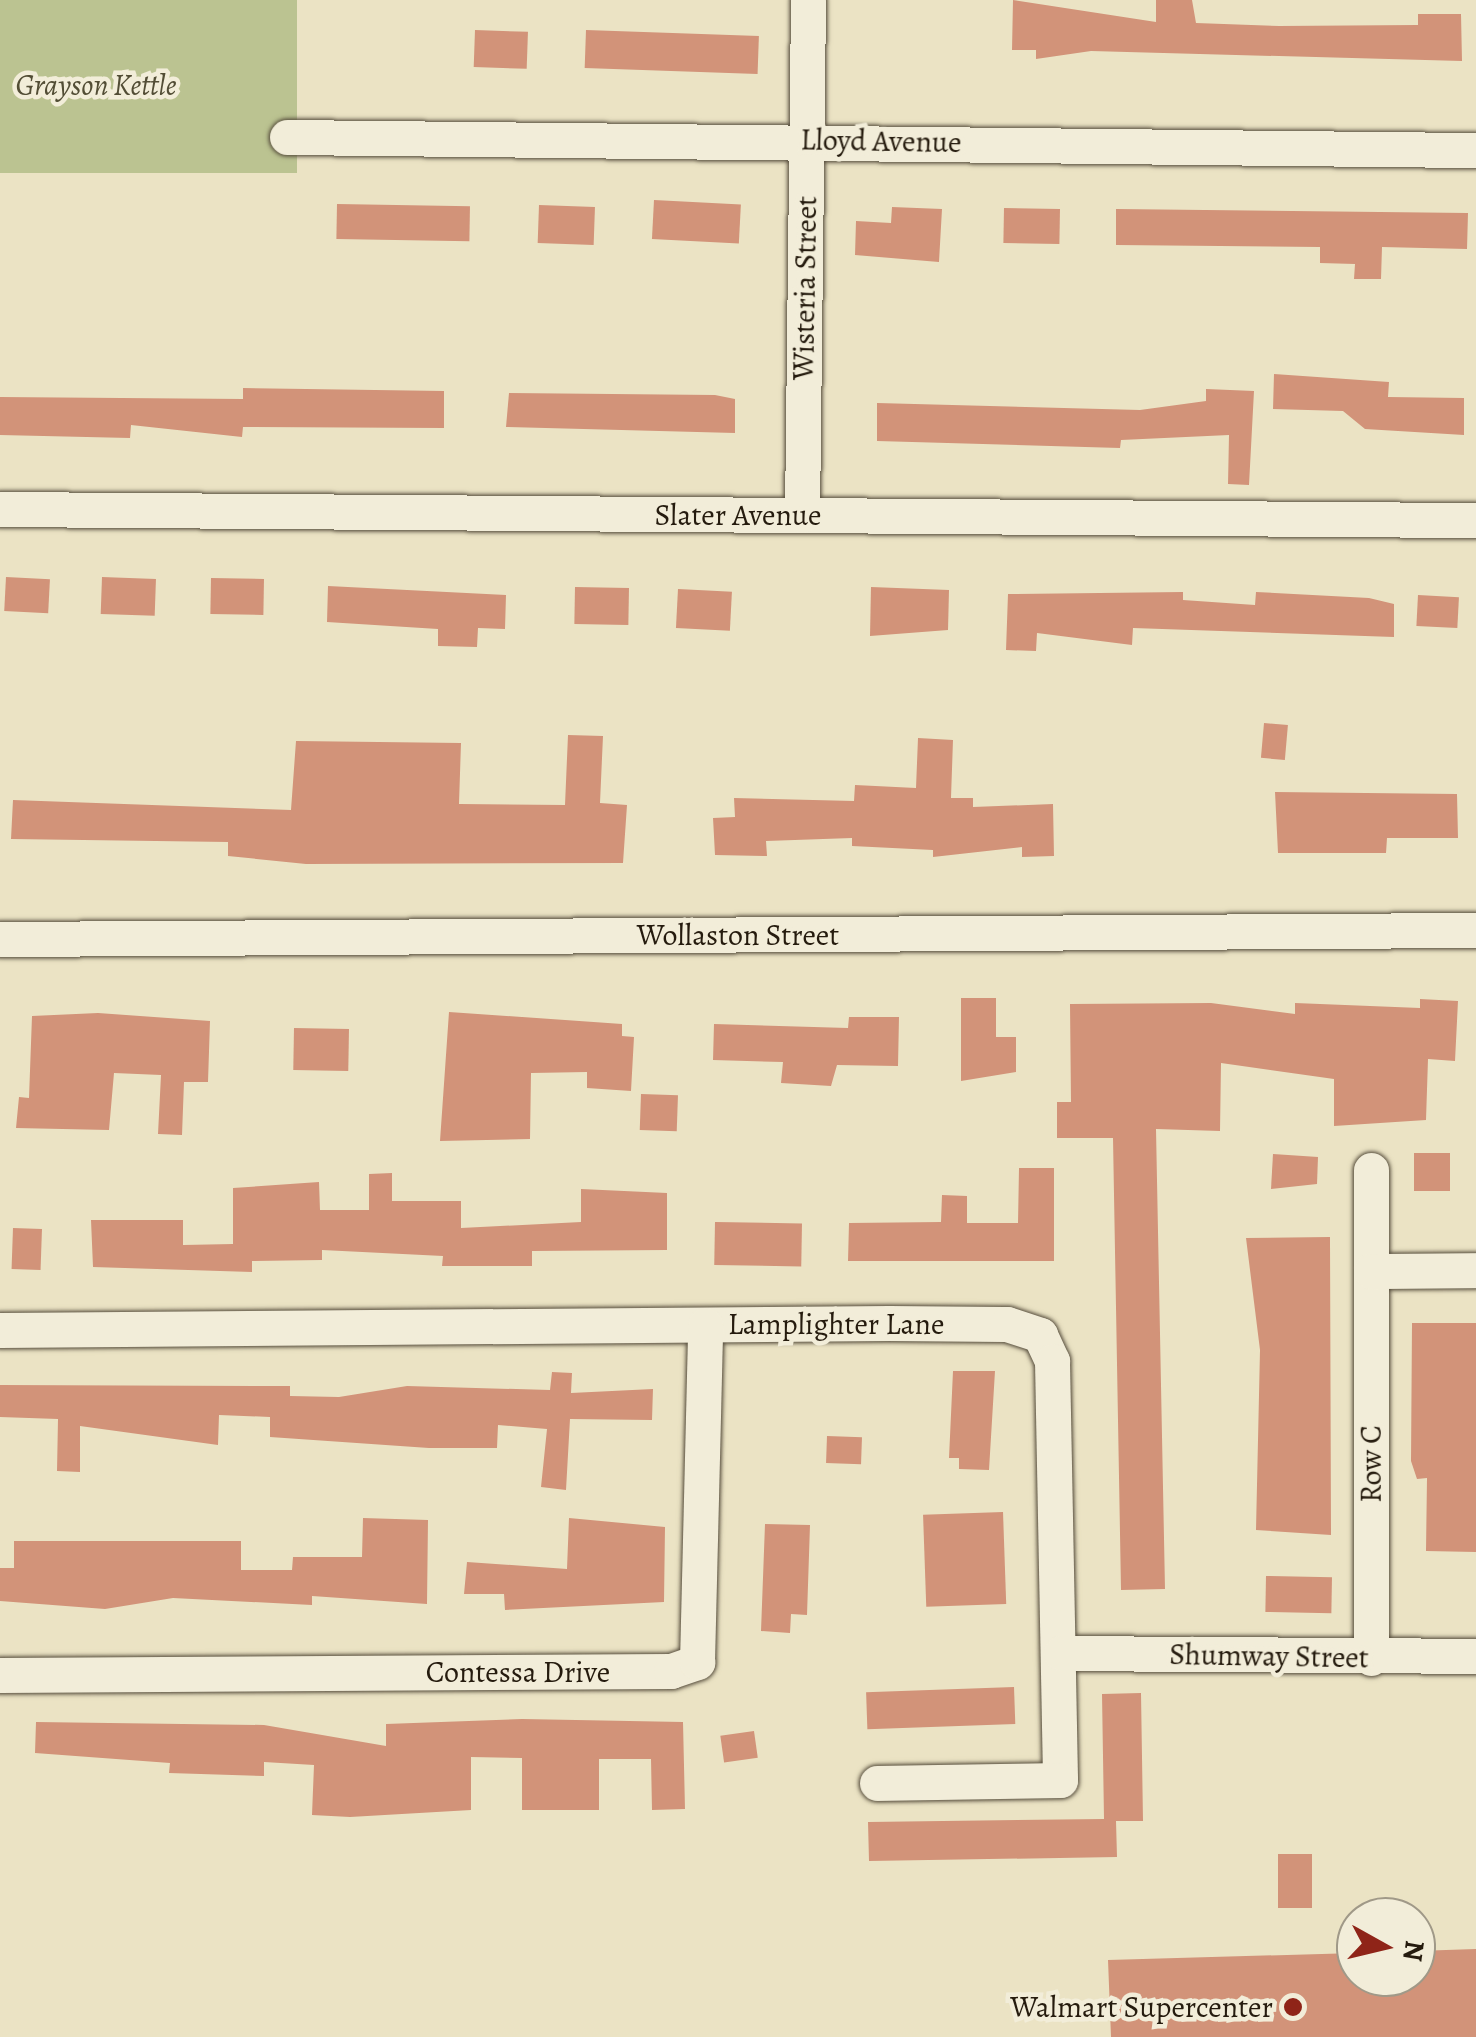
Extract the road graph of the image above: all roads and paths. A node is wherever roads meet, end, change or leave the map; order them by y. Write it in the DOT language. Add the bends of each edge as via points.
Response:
graph roads {
  1 [pos="808,0"];
  2 [pos="287,138"];
  3 [pos="808,140"];
  4 [pos="1476,150"];
  5 [pos="0,508"];
  6 [pos="802,515"];
  7 [pos="1476,520"];
  8 [pos="1476,930"];
  9 [pos="0,940"];
  10 [pos="1370,1170"];
  11 [pos="1476,1270"];
  12 [pos="1371,1271"];
  13 [pos="705,1324"];
  14 [pos="0,1330"];
  15 [pos="1061,1653"];
  16 [pos="1476,1656"];
  17 [pos="1371,1658"];
  18 [pos="0,1676"];
  19 [pos="877,1783"];
  1 -- 3 [label="street, Wisteria Street"];
  2 -- 3 [label="street, Lloyd Avenue"];
  3 -- 4 [label="street, Lloyd Avenue"];
  3 -- 6 [label="street, Wisteria Street"];
  5 -- 6 [label="street, Slater Avenue"];
  6 -- 7 [label="street, Slater Avenue"];
  8 -- 9 [label="street, Wollaston Street"];
  10 -- 12 [label="street, Row C"];
  11 -- 12 [label="street"];
  12 -- 17 [label="street, Row C"];
  13 -- 14 [label="street, Lamplighter Lane"];
  13 -- 15 [label="street, Lamplighter Lane" via="1007,1324 1040,1336 1052,1361"];
  13 -- 18 [label="street, Contessa Drive" via="697,1662 672,1672"];
  15 -- 17 [label="street, Shumway Street"];
  15 -- 19 [label="street, Lamplighter Lane" via="1060,1780"];
  16 -- 17 [label="street, Shumway Street"];
}
